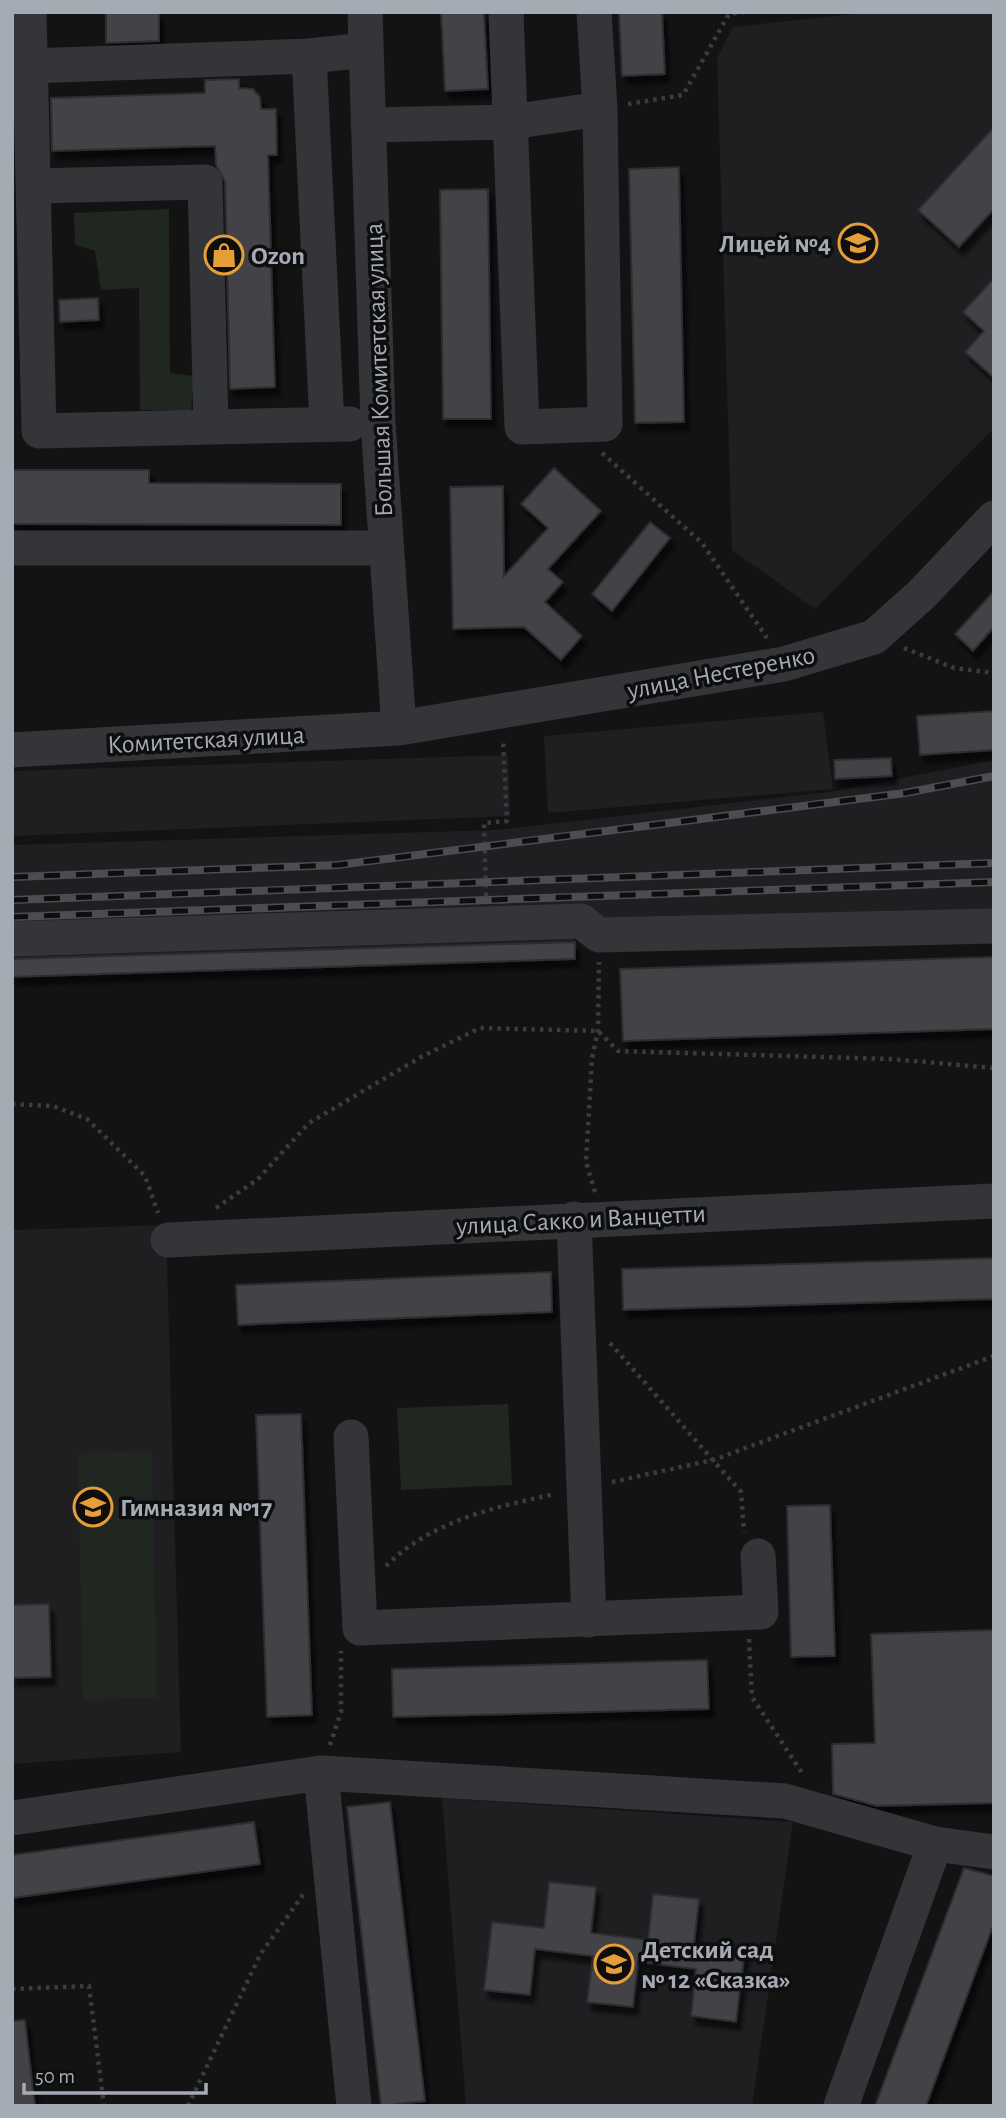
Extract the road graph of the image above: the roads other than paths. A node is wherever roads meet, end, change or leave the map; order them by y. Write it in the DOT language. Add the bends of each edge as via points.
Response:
graph roads {
  1 [pos="29,12"];
  2 [pos="365,12"];
  3 [pos="506,12"];
  4 [pos="594,12"];
  5 [pos="366,50"];
  6 [pos="309,56"];
  7 [pos="30,66"];
  8 [pos="600,109"];
  9 [pos="510,122"];
  10 [pos="368,125"];
  11 [pos="33,187"];
  12 [pos="378,423"];
  13 [pos="327,424"];
  14 [pos="211,427"];
  15 [pos="994,517"];
  16 [pos="12,548"];
  17 [pos="386,548"];
  18 [pos="399,728"];
  19 [pos="12,750"];
  20 [pos="994,926"];
  21 [pos="12,940"];
  22 [pos="994,1201"];
  23 [pos="588,1218"];
  24 [pos="168,1240"];
  25 [pos="351,1437"];
  26 [pos="751,1551"];
  27 [pos="589,1620"];
  28 [pos="321,1773"];
  29 [pos="12,1818"];
  30 [pos="935,1844"];
  31 [pos="994,1852"];
  32 [pos="354,2106"];
  33 [pos="841,2106"];
  1 -- 7 [label="street"];
  2 -- 5 [label="street, Большая Комитетская улица"];
  3 -- 9 [label="street"];
  4 -- 8 [label="street"];
  5 -- 6 [label="street"];
  5 -- 10 [label="street, Большая Комитетская улица"];
  6 -- 7 [label="street"];
  6 -- 13 [label="street"];
  7 -- 11 [label="street"];
  8 -- 9 [label="street"];
  8 -- 9 [label="street" via="605,424 522,427"];
  9 -- 10 [label="street"];
  10 -- 12 [label="street, Большая Комитетская улица"];
  11 -- 14 [label="street" via="39,431"];
  11 -- 14 [label="street" via="205,182"];
  12 -- 13 [label="street"];
  12 -- 17 [label="street, Большая Комитетская улица"];
  13 -- 14 [label="street"];
  15 -- 18 [label="street, улица Нестеренко" via="922,594 874,637 784,664"];
  16 -- 17 [label="street"];
  17 -- 18 [label="street, Большая Комитетская улица"];
  18 -- 19 [label="street, Комитетская улица"];
  20 -- 21 [label="street" via="599,935 581,921"];
  22 -- 23 [label="street, улица Сакко и Ванцетти"];
  23 -- 24 [label="street, улица Сакко и Ванцетти"];
  23 -- 27 [label="street"];
  25 -- 27 [label="street" via="360,1628"];
  26 -- 27 [label="street" via="761,1612"];
  28 -- 29 [label="street"];
  28 -- 30 [label="street" via="785,1801"];
  28 -- 32 [label="street"];
  30 -- 31 [label="street"];
  30 -- 33 [label="street"];
}
